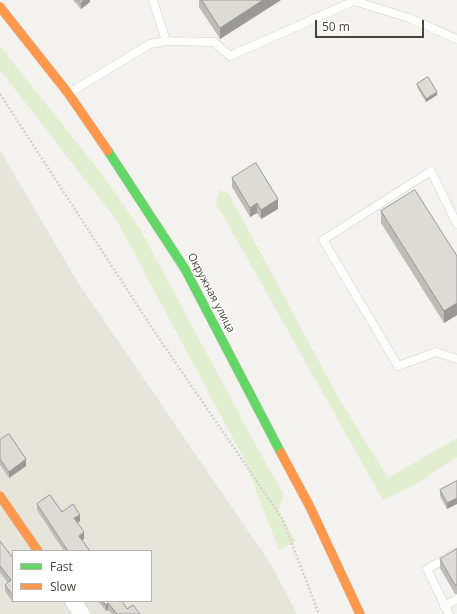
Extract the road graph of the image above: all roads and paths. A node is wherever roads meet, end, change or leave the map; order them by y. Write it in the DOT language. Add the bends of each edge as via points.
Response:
graph roads {
  1 [pos="153,0"];
  2 [pos="354,0"];
  3 [pos="0,7"];
  4 [pos="457,39"];
  5 [pos="166,41"];
  6 [pos="68,93"];
  7 [pos="0,94"];
  8 [pos="457,224"];
  9 [pos="457,359"];
  10 [pos="0,496"];
  11 [pos="37,550"];
  12 [pos="457,552"];
  13 [pos="457,599"];
  14 [pos="74,602"];
  15 [pos="444,606"];
  16 [pos="82,614"];
  17 [pos="319,614"];
  18 [pos="360,614"];
  19 [pos="449,614"];
  1 -- 5 [label="lane"];
  2 -- 4 [label="lane" via="409,18"];
  2 -- 5 [label="lane" via="230,56 214,42"];
  3 -- 6 [label="main road, Окружная улица"];
  5 -- 6 [label="lane" via="150,44"];
  6 -- 18 [label="main road, Окружная улица" via="186,269 310,507"];
  7 -- 17 [label="path" via="154,331 282,518"];
  8 -- 9 [label="lane" via="431,171 323,240 398,366 436,352"];
  10 -- 11 [label="main road"];
  12 -- 15 [label="lane" via="427,569"];
  13 -- 15 [label="lane"];
  14 -- 16 [label="street"];
  15 -- 19 [label="lane"];
}
